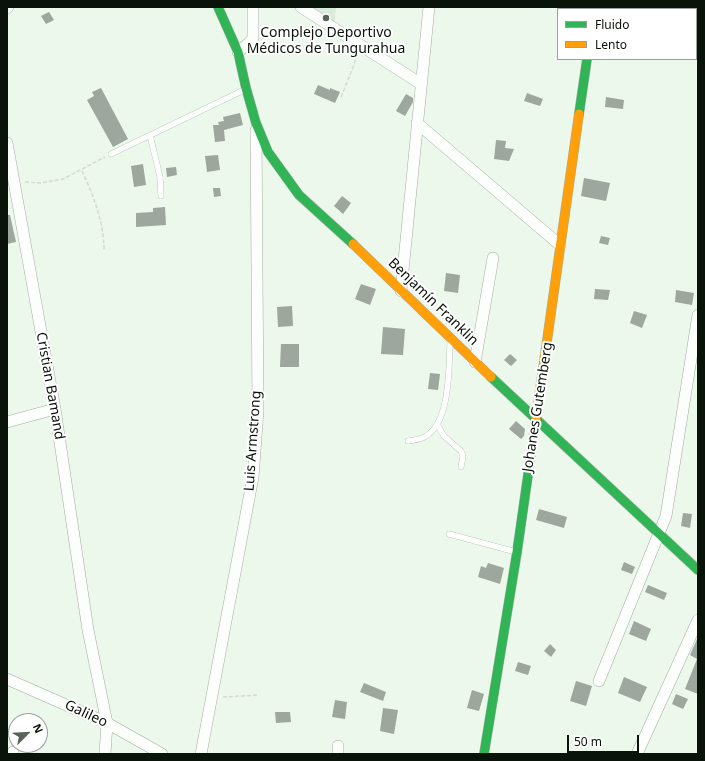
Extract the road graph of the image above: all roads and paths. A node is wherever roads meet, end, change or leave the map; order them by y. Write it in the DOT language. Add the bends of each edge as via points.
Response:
graph roads {
  1 [pos="218,7"];
  2 [pos="253,7"];
  3 [pos="301,7"];
  4 [pos="429,7"];
  5 [pos="360,45"];
  6 [pos="238,52"];
  7 [pos="587,60"];
  8 [pos="421,84"];
  9 [pos="246,88"];
  10 [pos="341,97"];
  11 [pos="256,123"];
  12 [pos="417,123"];
  13 [pos="150,135"];
  14 [pos="7,143"];
  15 [pos="110,154"];
  16 [pos="82,171"];
  17 [pos="15,181"];
  18 [pos="160,196"];
  19 [pos="560,244"];
  20 [pos="104,251"];
  21 [pos="493,258"];
  22 [pos="401,291"];
  23 [pos="698,315"];
  24 [pos="451,339"];
  25 [pos="475,362"];
  26 [pos="55,409"];
  27 [pos="535,419"];
  28 [pos="7,422"];
  29 [pos="437,424"];
  30 [pos="408,441"];
  31 [pos="461,467"];
  32 [pos="449,534"];
  33 [pos="659,534"];
  34 [pos="517,552"];
  35 [pos="696,565"];
  36 [pos="698,620"];
  37 [pos="7,678"];
  38 [pos="599,681"];
  39 [pos="258,695"];
  40 [pos="211,699"];
  41 [pos="107,723"];
  42 [pos="105,754"];
  43 [pos="162,754"];
  44 [pos="201,754"];
  45 [pos="484,754"];
  46 [pos="637,754"];
  1 -- 6 [label="street, Benjamín Franklin"];
  2 -- 6 [label="street" via="253,38"];
  3 -- 5 [label="street"];
  4 -- 8 [label="street"];
  5 -- 8 [label="street"];
  5 -- 10 [label="path"];
  6 -- 9 [label="street, Benjamín Franklin"];
  7 -- 19 [label="street, Johanes Gutemberg"];
  8 -- 12 [label="street"];
  9 -- 11 [label="street, Benjamín Franklin"];
  9 -- 13 [label="lane"];
  11 -- 22 [label="street, Benjamín Franklin" via="268,152 299,195"];
  11 -- 40 [label="street, Luis Armstrong" via="258,410 253,469"];
  12 -- 19 [label="street"];
  12 -- 22 [label="street"];
  13 -- 15 [label="lane"];
  13 -- 18 [label="lane" via="160,177"];
  14 -- 17 [label="street, Cristian Bamand"];
  15 -- 16 [label="path"];
  16 -- 17 [label="path" via="64,180 42,183"];
  16 -- 20 [label="path" via="100,216"];
  17 -- 26 [label="street, Cristian Bamand"];
  19 -- 27 [label="street, Johanes Gutemberg"];
  21 -- 25 [label="street"];
  22 -- 24 [label="street, Benjamín Franklin"];
  23 -- 33 [label="street" via="666,516"];
  24 -- 25 [label="street, Benjamín Franklin"];
  24 -- 29 [label="lane" via="446,396"];
  25 -- 27 [label="street, Benjamín Franklin"];
  26 -- 28 [label="street"];
  26 -- 41 [label="street, Cristian Bamand" via="88,630"];
  27 -- 33 [label="street, Benjamín Franklin"];
  27 -- 34 [label="street, Johanes Gutemberg"];
  29 -- 30 [label="lane" via="425,437"];
  29 -- 31 [label="lane" via="444,436 463,453"];
  32 -- 34 [label="lane"];
  33 -- 35 [label="street, Benjamín Franklin"];
  33 -- 38 [label="street"];
  34 -- 45 [label="street, Johanes Gutemberg"];
  36 -- 46 [label="street"];
  37 -- 41 [label="street, Galileo"];
  39 -- 40 [label="path"];
  40 -- 44 [label="street, Luis Armstrong"];
  41 -- 42 [label="street, Cristian Bamand"];
  41 -- 43 [label="street, Galileo"];
}
